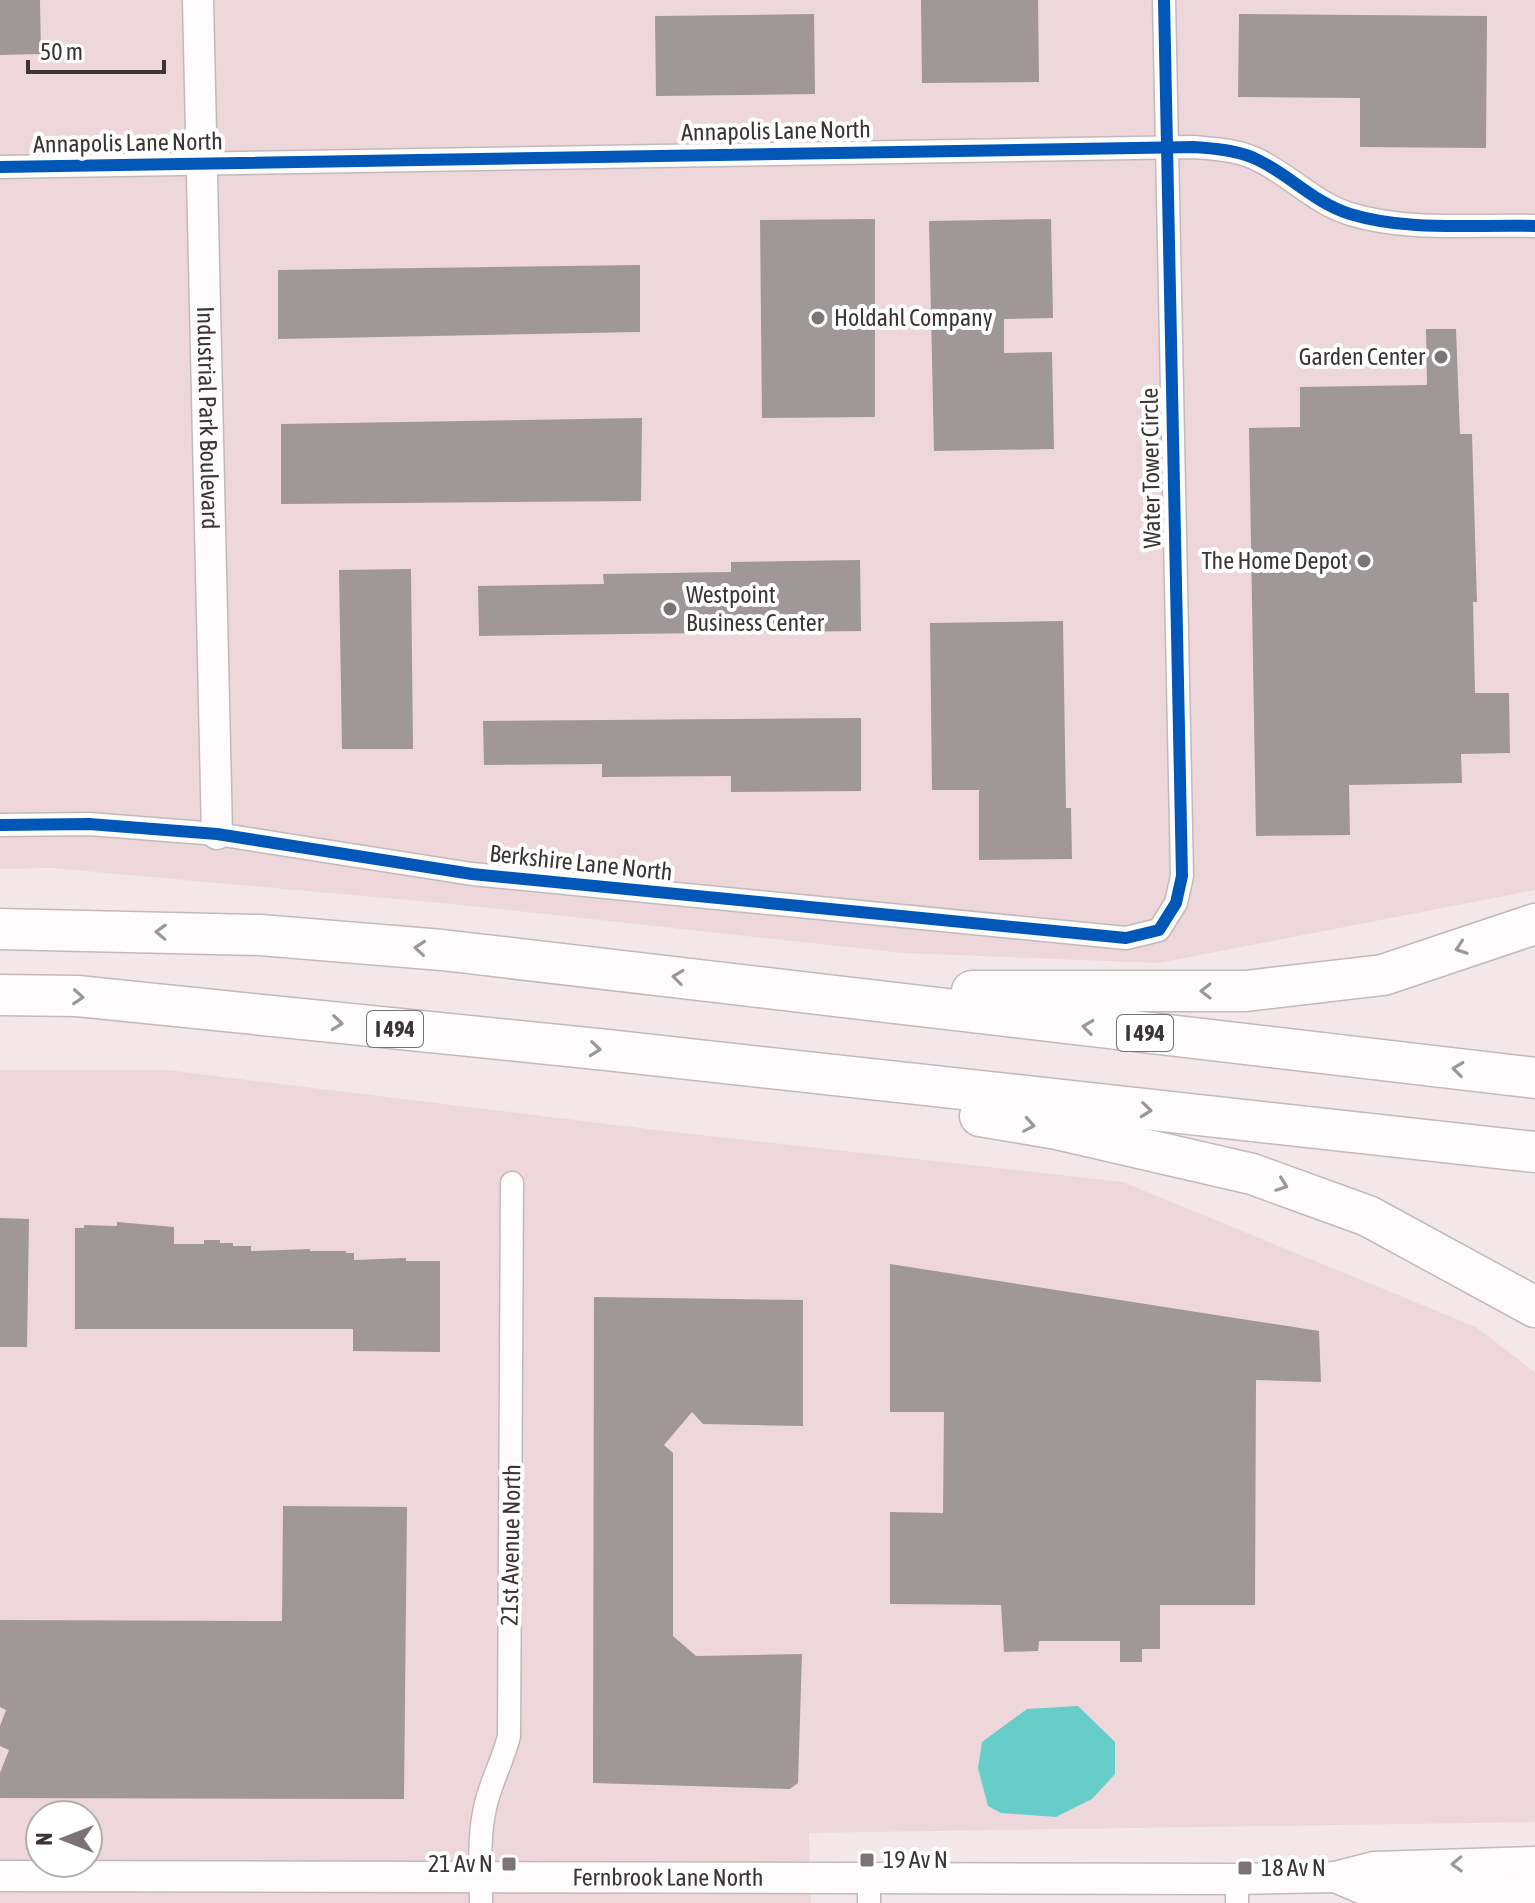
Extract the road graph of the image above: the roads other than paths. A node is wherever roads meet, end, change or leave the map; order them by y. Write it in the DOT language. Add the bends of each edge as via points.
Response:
graph roads {
  1 [pos="198,0"];
  2 [pos="1164,0"];
  3 [pos="1167,148"];
  4 [pos="204,164"];
  5 [pos="0,167"];
  6 [pos="1535,226"];
  7 [pos="0,825"];
  8 [pos="217,834"];
  9 [pos="1535,924"];
  10 [pos="0,929"];
  11 [pos="1159,930"];
  12 [pos="756,986"];
  13 [pos="0,995"];
  14 [pos="790,1071"];
  15 [pos="1535,1078"];
  16 [pos="1535,1152"];
  17 [pos="512,1183"];
  18 [pos="1535,1307"];
  19 [pos="1535,1862"];
  20 [pos="0,1876"];
  21 [pos="1335,1877"];
  22 [pos="481,1890"];
  23 [pos="869,1891"];
  24 [pos="1237,1891"];
  25 [pos="1535,1892"];
  1 -- 4 [label="street, Industrial Park Boulevard"];
  2 -- 3 [label="street, Water Tower Circle"];
  3 -- 4 [label="street, Annapolis Lane North"];
  3 -- 6 [label="street, Annapolis Lane North" via="1227,150 1260,160 1316,200 1380,223"];
  3 -- 11 [label="street, Water Tower Circle" via="1182,876 1176,903"];
  4 -- 5 [label="street, Annapolis Lane North"];
  4 -- 8 [label="street, Industrial Park Boulevard"];
  7 -- 8 [label="street, Berkshire Lane North" via="89,824"];
  8 -- 11 [label="street, Berkshire Lane North" via="472,874 841,912 1126,938"];
  9 -- 12 [label="highway, one-way" via="1383,975 1246,991 915,992"];
  12 -- 10 [label="highway, I 494, one-way" via="260,935"];
  15 -- 12 [label="highway, I 494, one-way"];
  13 -- 14 [label="highway, I 494, one-way" via="77,996"];
  14 -- 16 [label="highway, I 494, one-way"];
  14 -- 18 [label="highway, one-way" via="843,1093 1057,1129 1252,1174 1368,1216"];
  17 -- 22 [label="street, 21st Avenue North" via="509,1736 485,1808"];
  19 -- 21 [label="street, Fernbrook Lane North, one-way" via="1374,1867"];
  20 -- 22 [label="street, Fernbrook Lane North"];
  21 -- 24 [label="street, Fernbrook Lane North"];
  21 -- 25 [label="street, Fernbrook Lane North" via="1373,1893"];
  22 -- 23 [label="street, Fernbrook Lane North"];
  23 -- 24 [label="street, Fernbrook Lane North"];
}
